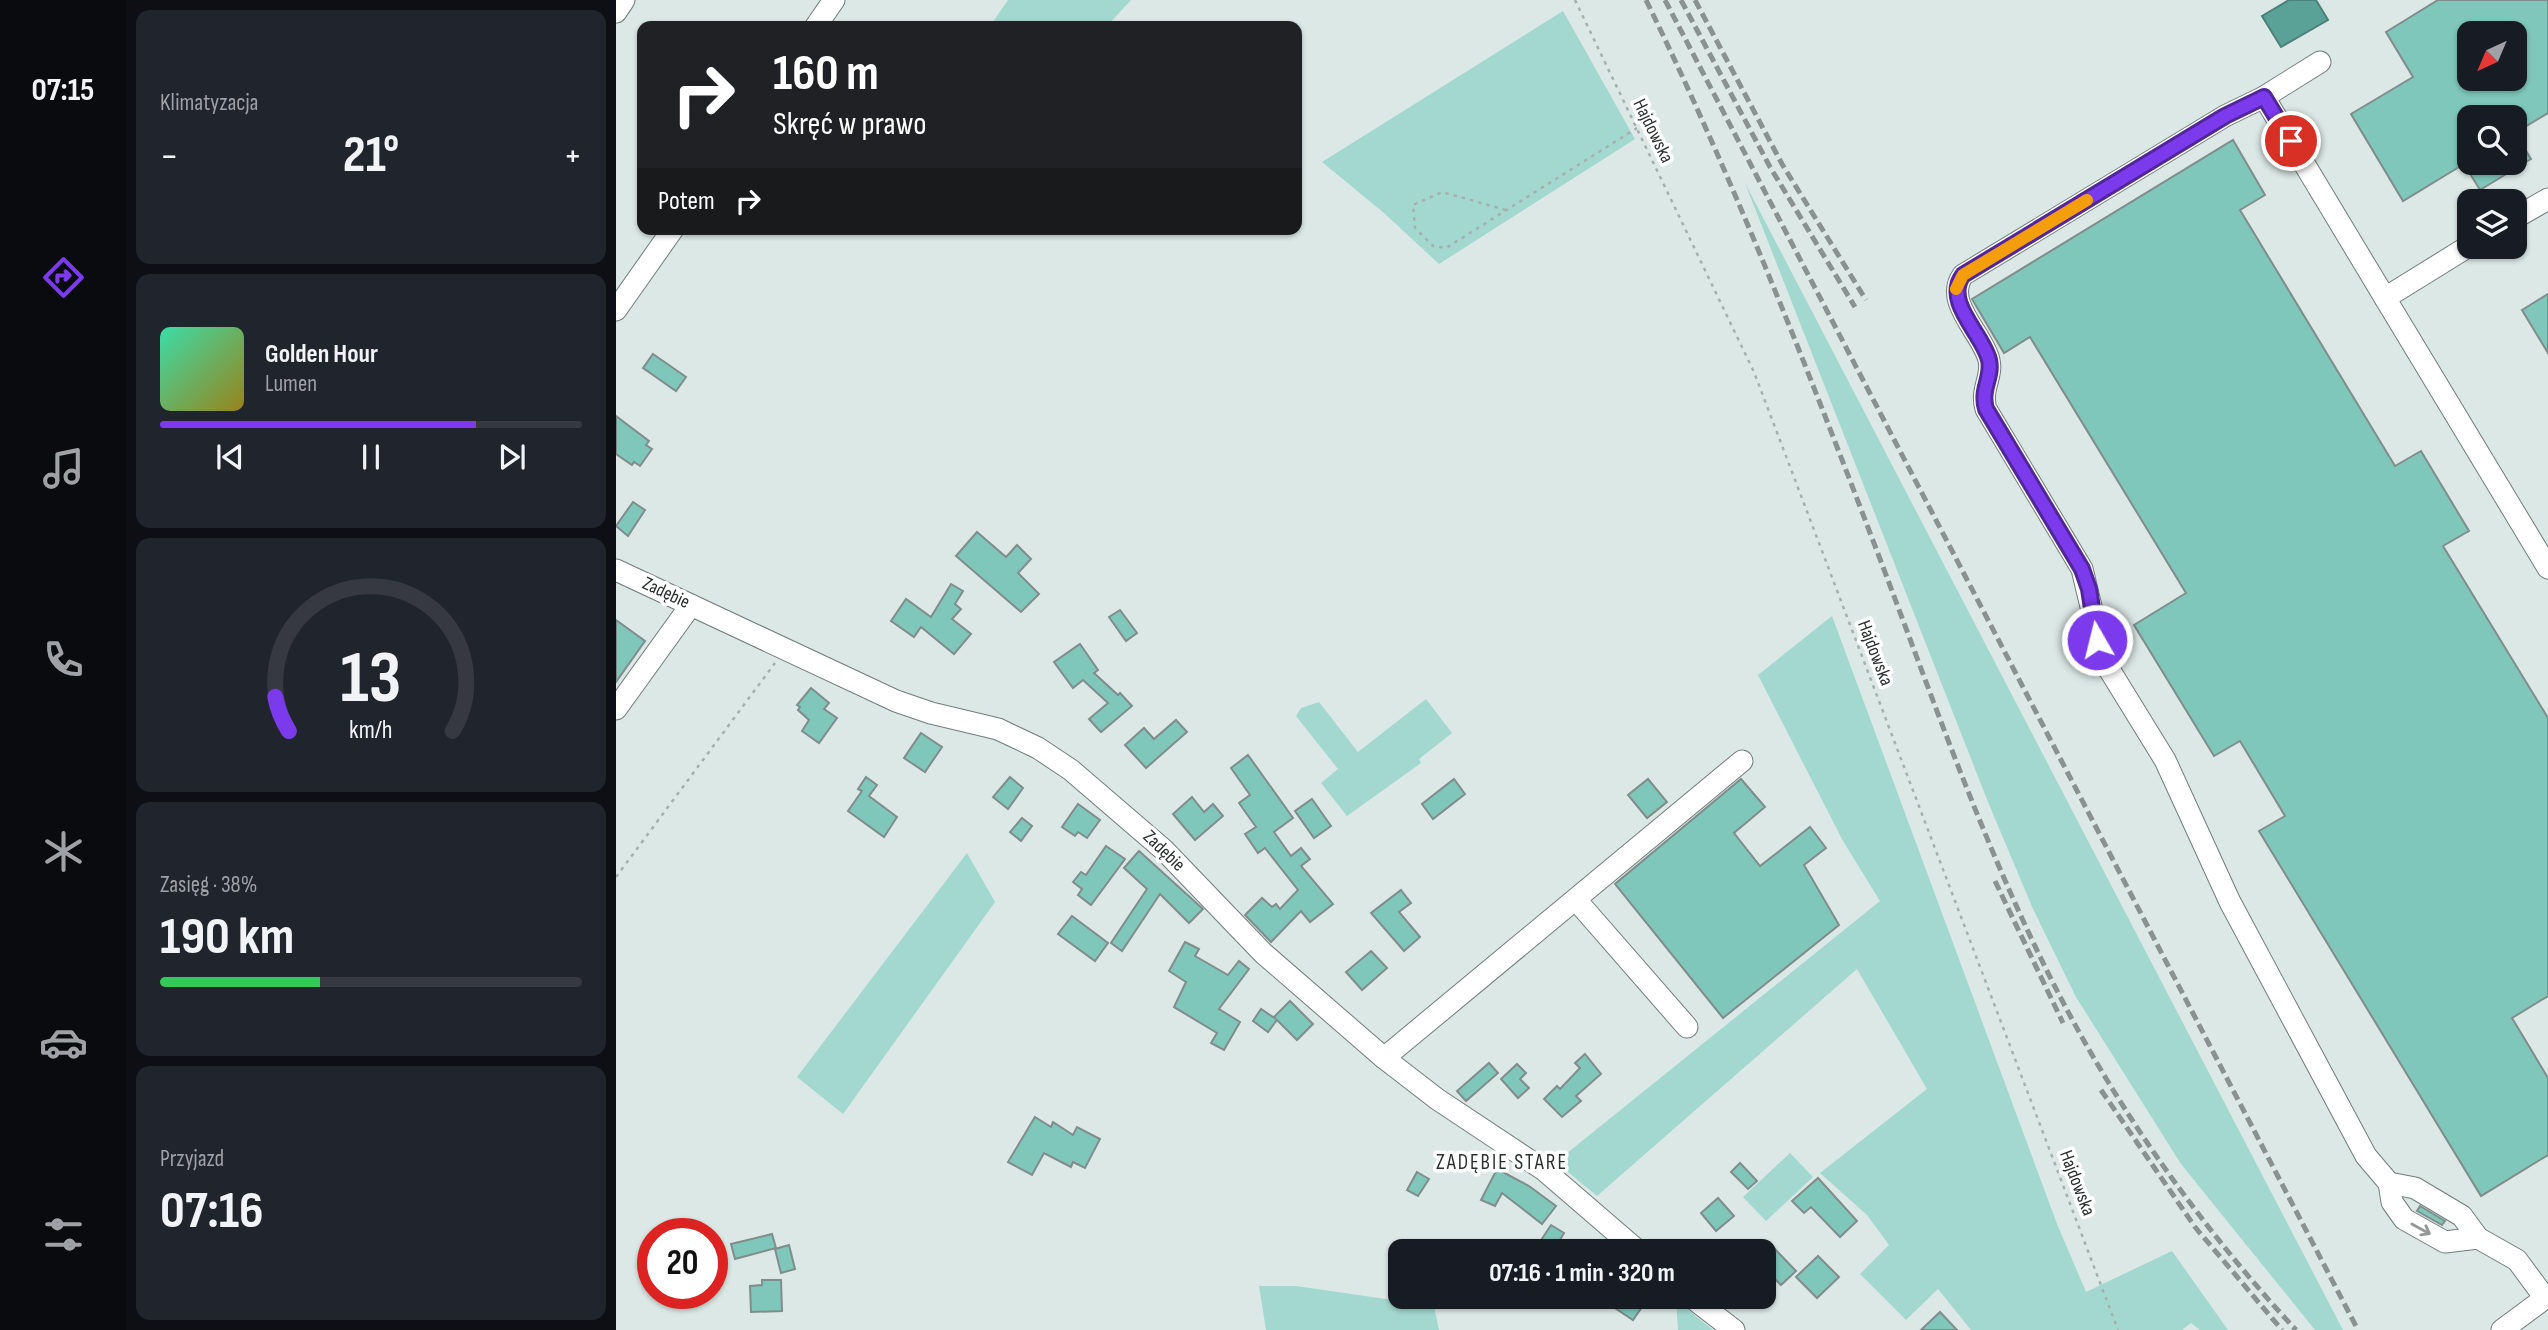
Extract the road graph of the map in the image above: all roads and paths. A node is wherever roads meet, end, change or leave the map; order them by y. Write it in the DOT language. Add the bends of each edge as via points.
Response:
graph roads {
  1 [pos="624,0"];
  2 [pos="834,0"];
  3 [pos="1575,0"];
  4 [pos="616,12"];
  5 [pos="819,21"];
  6 [pos="2320,62"];
  7 [pos="2264,97"];
  8 [pos="1637,128"];
  9 [pos="2548,199"];
  10 [pos="1506,210"];
  11 [pos="2527,211"];
  12 [pos="669,235"];
  13 [pos="2457,253"];
  14 [pos="2385,298"];
  15 [pos="616,310"];
  16 [pos="2548,568"];
  17 [pos="616,569"];
  18 [pos="691,605"];
  19 [pos="786,649"];
  20 [pos="616,709"];
  21 [pos="1742,761"];
  22 [pos="616,877"];
  23 [pos="1577,901"];
  24 [pos="1686,1027"];
  25 [pos="1384,1058"];
  26 [pos="2389,1183"];
  27 [pos="2478,1238"];
  28 [pos="1624,1239"];
  29 [pos="2547,1297"];
  30 [pos="1707,1309"];
  31 [pos="1734,1330"];
  32 [pos="2118,1330"];
  33 [pos="2502,1330"];
  1 -- 4 [label="street"];
  2 -- 5 [label="street"];
  3 -- 8 [label="path, Hajdowska"];
  6 -- 7 [label="street"];
  7 -- 14 [label="street"];
  7 -- 26 [label="street" via="1963,275 1956,288 1989,361 1982,396 1986,409 2082,569 2104,662 2165,760 2230,902 2366,1156"];
  8 -- 10 [label="path"];
  8 -- 32 [label="path, Hajdowska" via="1754,372"];
  9 -- 11 [label="street"];
  10 -- 10 [label="path" via="1446,248 1433,246 1415,228 1413,205 1442,192"];
  12 -- 15 [label="street"];
  13 -- 14 [label="street"];
  14 -- 16 [label="street"];
  17 -- 18 [label="street, Zadębie"];
  18 -- 19 [label="street, Zadębie"];
  18 -- 20 [label="street"];
  19 -- 22 [label="path"];
  19 -- 25 [label="street, Zadębie" via="905,704 998,729 1056,759 1157,843 1263,953"];
  21 -- 23 [label="street"];
  23 -- 24 [label="street"];
  23 -- 25 [label="street"];
  25 -- 28 [label="street, Zadębie" via="1544,1170"];
  26 -- 27 [label="street" via="2415,1188 2439,1201 2462,1216"];
  26 -- 27 [label="street, one-way" via="2392,1202 2404,1219 2445,1241"];
  27 -- 29 [label="street" via="2517,1260"];
  29 -- 33 [label="street"];
  30 -- 31 [label="street"];
}
